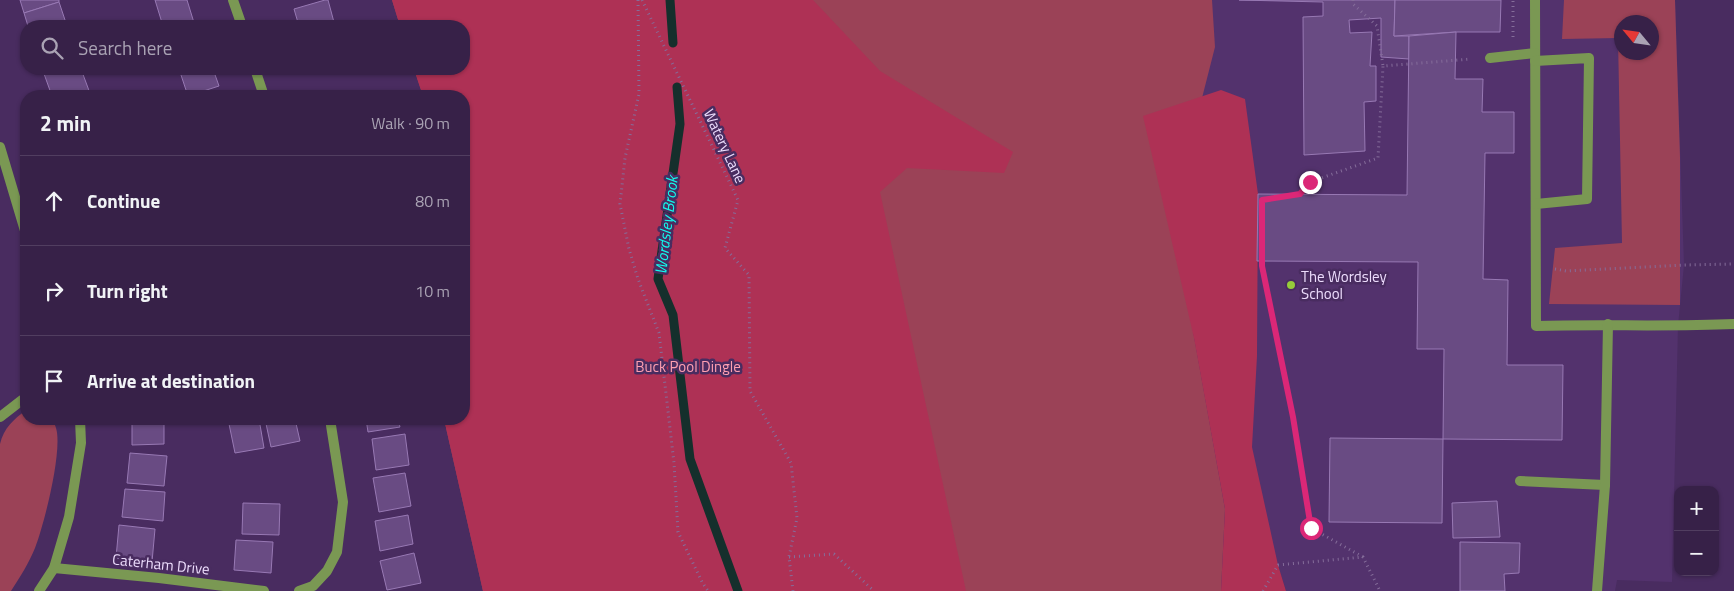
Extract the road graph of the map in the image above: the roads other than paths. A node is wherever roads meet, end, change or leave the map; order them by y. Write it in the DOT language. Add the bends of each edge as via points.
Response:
graph roads {
  1 [pos="233,0"];
  2 [pos="1535,0"];
  3 [pos="240,20"];
  4 [pos="1535,57"];
  5 [pos="1490,58"];
  6 [pos="257,75"];
  7 [pos="262,90"];
  8 [pos="0,147"];
  9 [pos="1536,204"];
  10 [pos="20,214"];
  11 [pos="1608,324"];
  12 [pos="1734,324"];
  13 [pos="20,402"];
  14 [pos="0,417"];
  15 [pos="80,425"];
  16 [pos="331,425"];
  17 [pos="1520,481"];
  18 [pos="1605,484"];
  19 [pos="54,568"];
  20 [pos="39,591"];
  21 [pos="264,591"];
  22 [pos="299,591"];
  23 [pos="1597,591"];
  1 -- 3 [label="street"];
  2 -- 4 [label="street"];
  4 -- 5 [label="street"];
  4 -- 9 [label="street"];
  4 -- 9 [label="street" via="1589,58 1587,199"];
  6 -- 7 [label="street"];
  8 -- 10 [label="street"];
  9 -- 11 [label="street" via="1536,326"];
  11 -- 12 [label="street"];
  11 -- 18 [label="street"];
  13 -- 14 [label="street"];
  15 -- 19 [label="street" via="81,443 69,517"];
  16 -- 22 [label="street" via="343,502 337,552 328,571 313,586"];
  17 -- 18 [label="street"];
  18 -- 23 [label="street"];
  19 -- 20 [label="street"];
  19 -- 21 [label="street, Caterham Drive"];
}
